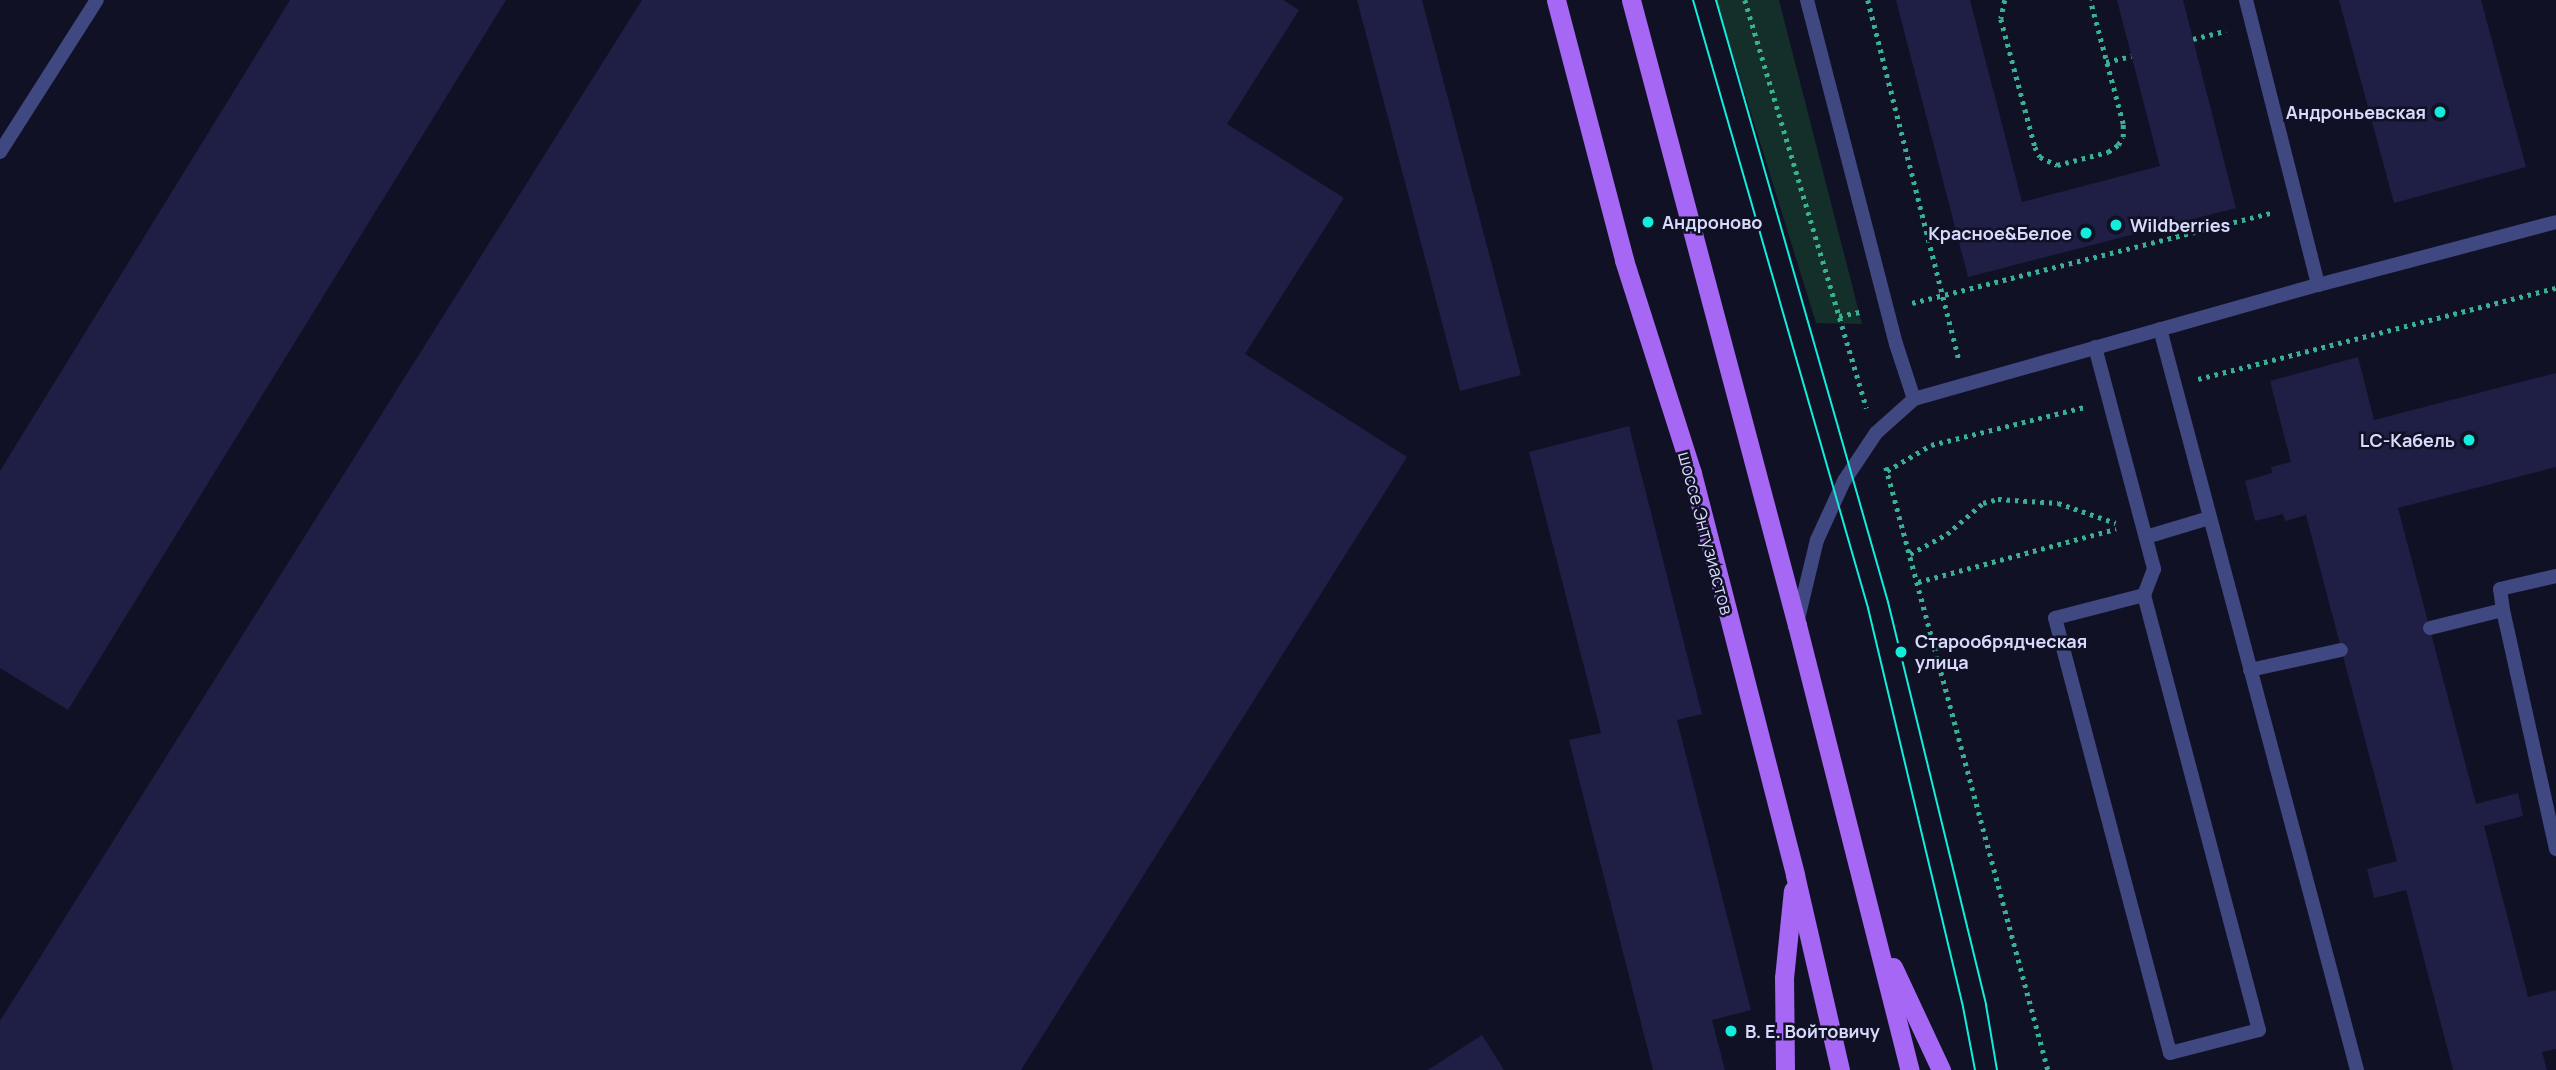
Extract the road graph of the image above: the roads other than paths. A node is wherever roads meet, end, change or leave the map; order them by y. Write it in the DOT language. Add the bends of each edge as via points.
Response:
graph roads {
  1 [pos="97,0"];
  2 [pos="1556,0"];
  3 [pos="1631,0"];
  4 [pos="1807,0"];
  5 [pos="2246,0"];
  6 [pos="0,152"];
  7 [pos="2556,222"];
  8 [pos="2318,285"];
  9 [pos="2160,329"];
  10 [pos="2095,347"];
  11 [pos="1913,399"];
  12 [pos="2208,518"];
  13 [pos="2146,537"];
  14 [pos="2556,576"];
  15 [pos="2144,595"];
  16 [pos="2503,610"];
  17 [pos="1797,625"];
  18 [pos="2430,628"];
  19 [pos="2342,650"];
  20 [pos="2250,670"];
  21 [pos="2556,849"];
  22 [pos="1795,875"];
  23 [pos="1871,918"];
  24 [pos="1785,1070"];
  25 [pos="1840,1070"];
  26 [pos="1910,1070"];
  27 [pos="1941,1070"];
  28 [pos="2357,1070"];
  1 -- 6 [label="street"];
  2 -- 22 [label="main road, шоссе Энтузиастов" via="1624,260 1692,473"];
  3 -- 17 [label="main road"];
  4 -- 11 [label="street"];
  5 -- 8 [label="street"];
  7 -- 8 [label="street"];
  8 -- 9 [label="street"];
  9 -- 10 [label="street"];
  9 -- 12 [label="street"];
  10 -- 11 [label="street"];
  10 -- 13 [label="street"];
  11 -- 17 [label="street" via="1876,433 1844,481 1817,540"];
  12 -- 13 [label="street"];
  12 -- 20 [label="street"];
  13 -- 15 [label="street" via="2154,569"];
  14 -- 16 [label="street" via="2500,589"];
  15 -- 15 [label="street" via="2259,1030 2170,1053 2055,618"];
  16 -- 18 [label="street"];
  16 -- 21 [label="street"];
  17 -- 23 [label="main road"];
  19 -- 20 [label="street"];
  20 -- 28 [label="street"];
  22 -- 24 [label="main road" via="1784,978"];
  22 -- 25 [label="main road, шоссе Энтузиастов"];
  23 -- 26 [label="main road"];
  23 -- 27 [label="main road"];
}
